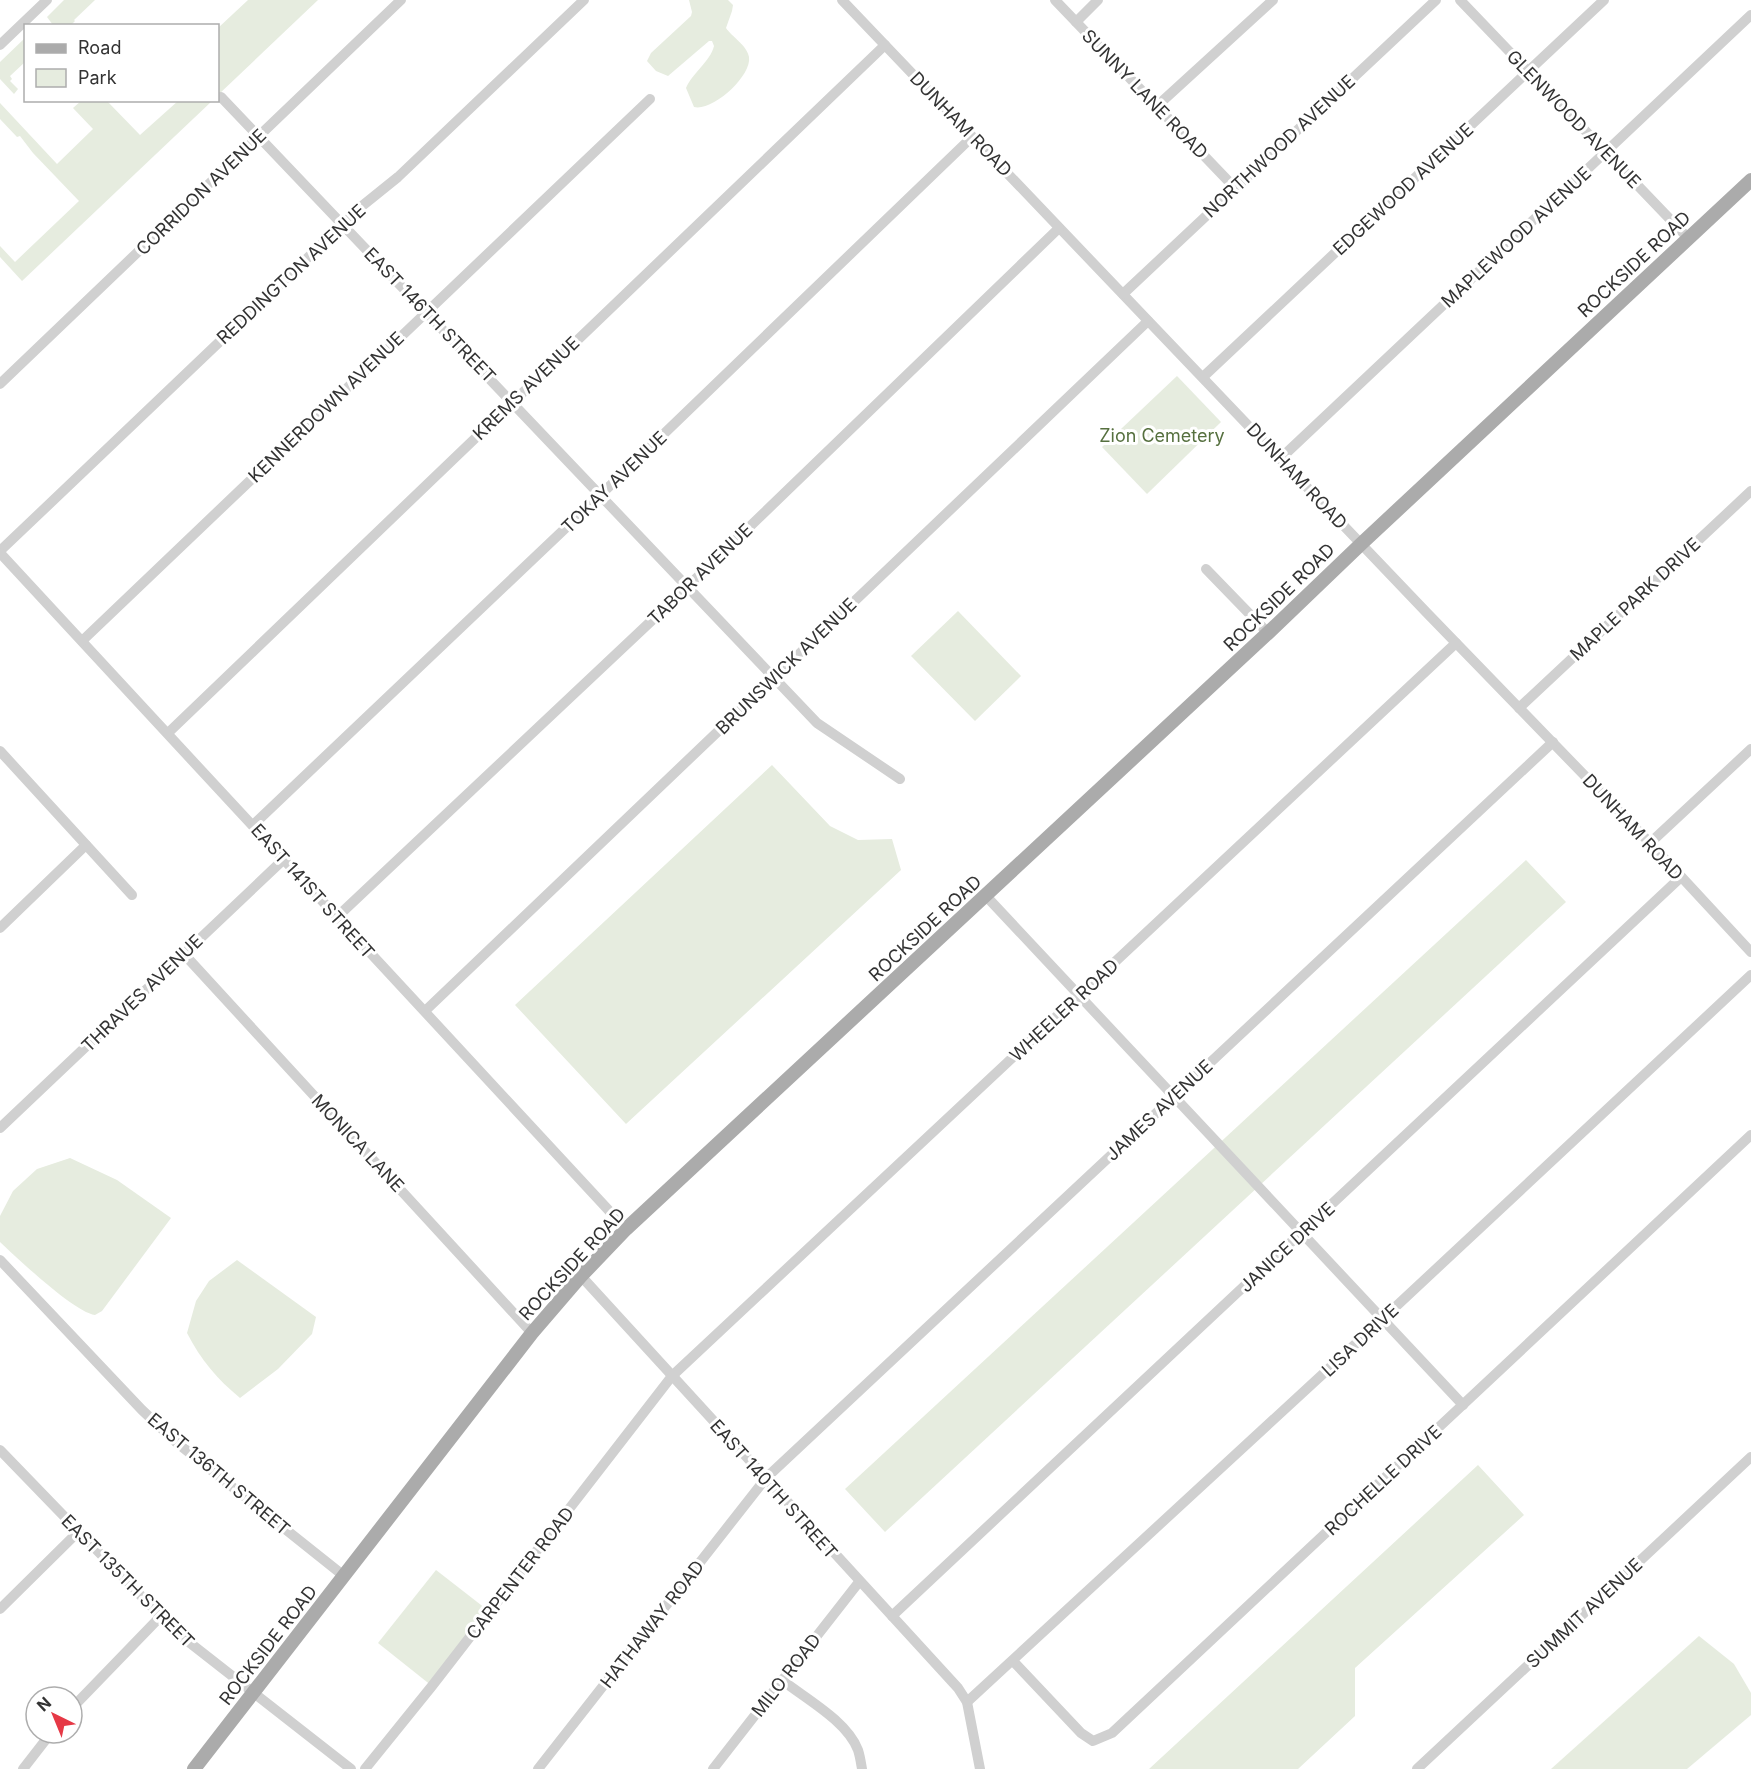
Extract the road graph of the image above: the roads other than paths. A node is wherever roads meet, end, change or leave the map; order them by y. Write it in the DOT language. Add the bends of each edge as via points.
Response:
graph roads {
  1 [pos="47,0"];
  2 [pos="401,0"];
  3 [pos="584,0"];
  4 [pos="842,0"];
  5 [pos="1055,0"];
  6 [pos="1098,0"];
  7 [pos="1273,0"];
  8 [pos="1436,0"];
  9 [pos="1460,0"];
  10 [pos="1604,0"];
  11 [pos="1751,15"];
  12 [pos="1076,22"];
  13 [pos="0,45"];
  14 [pos="885,45"];
  15 [pos="1528,71"];
  16 [pos="221,97"];
  17 [pos="650,99"];
  18 [pos="1156,106"];
  19 [pos="972,136"];
  20 [pos="259,137"];
  21 [pos="1606,152"];
  22 [pos="1751,180"];
  23 [pos="1234,187"];
  24 [pos="343,225"];
  25 [pos="1059,228"];
  26 [pos="1688,238"];
  27 [pos="1122,294"];
  28 [pos="426,312"];
  29 [pos="1149,321"];
  30 [pos="1203,377"];
  31 [pos="0,384"];
  32 [pos="512,401"];
  33 [pos="1281,458"];
  34 [pos="1751,491"];
  35 [pos="600,495"];
  36 [pos="1361,544"];
  37 [pos="0,552"];
  38 [pos="1206,568"];
  39 [pos="688,586"];
  40 [pos="1268,633"];
  41 [pos="82,641"];
  42 [pos="1456,643"];
  43 [pos="775,677"];
  44 [pos="1519,708"];
  45 [pos="168,733"];
  46 [pos="1553,742"];
  47 [pos="1751,749"];
  48 [pos="0,752"];
  49 [pos="900,779"];
  50 [pos="253,825"];
  51 [pos="1650,843"];
  52 [pos="86,845"];
  53 [pos="284,859"];
  54 [pos="1681,877"];
  55 [pos="132,895"];
  56 [pos="986,896"];
  57 [pos="337,917"];
  58 [pos="0,928"];
  59 [pos="1751,952"];
  60 [pos="183,953"];
  61 [pos="1751,975"];
  62 [pos="1080,996"];
  63 [pos="425,1011"];
  64 [pos="1174,1095"];
  65 [pos="0,1128"];
  66 [pos="1751,1135"];
  67 [pos="626,1229"];
  68 [pos="1303,1233"];
  69 [pos="0,1260"];
  70 [pos="581,1276"];
  71 [pos="1383,1319"];
  72 [pos="532,1333"];
  73 [pos="672,1376"];
  74 [pos="1463,1405"];
  75 [pos="0,1450"];
  76 [pos="1751,1457"];
  77 [pos="765,1479"];
  78 [pos="78,1532"];
  79 [pos="344,1576"];
  80 [pos="859,1582"];
  81 [pos="0,1609"];
  82 [pos="891,1616"];
  83 [pos="160,1617"];
  84 [pos="1013,1661"];
  85 [pos="782,1680"];
  86 [pos="254,1693"];
  87 [pos="84,1696"];
  88 [pos="967,1702"];
  89 [pos="42,1745"];
  90 [pos="23,1769"];
  91 [pos="194,1769"];
  92 [pos="351,1769"];
  93 [pos="365,1769"];
  94 [pos="538,1769"];
  95 [pos="713,1769"];
  96 [pos="862,1769"];
  97 [pos="980,1769"];
  98 [pos="1417,1769"];
  1 -- 13 [label="street"];
  2 -- 20 [label="street, CORRIDON AVENUE"];
  3 -- 24 [label="street, REDDINGTON AVENUE" via="409,168"];
  4 -- 14 [label="street, DUNHAM ROAD"];
  5 -- 12 [label="street, SUNNY LANE ROAD"];
  6 -- 12 [label="street"];
  7 -- 18 [label="street"];
  8 -- 23 [label="street, NORTHWOOD AVENUE"];
  9 -- 15 [label="street, GLENWOOD AVENUE"];
  10 -- 15 [label="street, EDGEWOOD AVENUE"];
  11 -- 21 [label="street, MAPLEWOOD AVENUE"];
  12 -- 18 [label="street, SUNNY LANE ROAD"];
  14 -- 19 [label="street, DUNHAM ROAD"];
  14 -- 32 [label="street, KREMS AVENUE"];
  15 -- 21 [label="street, GLENWOOD AVENUE"];
  15 -- 30 [label="street, EDGEWOOD AVENUE"];
  16 -- 20 [label="street, EAST 146TH STREET"];
  17 -- 28 [label="street, KENNERDOWN AVENUE"];
  18 -- 23 [label="street, SUNNY LANE ROAD"];
  19 -- 25 [label="street, DUNHAM ROAD"];
  19 -- 35 [label="street, TOKAY AVENUE"];
  20 -- 24 [label="street, EAST 146TH STREET"];
  20 -- 31 [label="street, CORRIDON AVENUE"];
  21 -- 26 [label="street, GLENWOOD AVENUE"];
  21 -- 33 [label="street, MAPLEWOOD AVENUE"];
  22 -- 26 [label="main road, ROCKSIDE ROAD"];
  23 -- 27 [label="street, NORTHWOOD AVENUE"];
  24 -- 28 [label="street, EAST 146TH STREET"];
  24 -- 37 [label="street, REDDINGTON AVENUE"];
  25 -- 27 [label="street, DUNHAM ROAD"];
  25 -- 39 [label="street, TABOR AVENUE"];
  26 -- 36 [label="main road, ROCKSIDE ROAD"];
  27 -- 29 [label="street, DUNHAM ROAD"];
  28 -- 32 [label="street, EAST 146TH STREET"];
  28 -- 41 [label="street, KENNERDOWN AVENUE"];
  29 -- 30 [label="street, DUNHAM ROAD"];
  29 -- 43 [label="street, BRUNSWICK AVENUE"];
  30 -- 33 [label="street, DUNHAM ROAD"];
  32 -- 35 [label="street, EAST 146TH STREET"];
  32 -- 45 [label="street, KREMS AVENUE"];
  33 -- 36 [label="street, DUNHAM ROAD"];
  34 -- 44 [label="street, MAPLE PARK DRIVE"];
  35 -- 39 [label="street, EAST 146TH STREET"];
  35 -- 50 [label="street, TOKAY AVENUE"];
  36 -- 40 [label="main road, ROCKSIDE ROAD"];
  36 -- 42 [label="street, DUNHAM ROAD"];
  37 -- 41 [label="street, EAST 141ST STREET"];
  38 -- 40 [label="street"];
  39 -- 43 [label="street, EAST 146TH STREET"];
  39 -- 57 [label="street, TABOR AVENUE"];
  40 -- 56 [label="main road, ROCKSIDE ROAD"];
  41 -- 45 [label="street, EAST 141ST STREET"];
  42 -- 44 [label="street, DUNHAM ROAD"];
  42 -- 62 [label="street, WHEELER ROAD"];
  43 -- 49 [label="street, EAST 146TH STREET" via="817,723"];
  43 -- 63 [label="street, BRUNSWICK AVENUE"];
  44 -- 46 [label="street, DUNHAM ROAD"];
  45 -- 50 [label="street, EAST 141ST STREET"];
  46 -- 51 [label="street, DUNHAM ROAD"];
  46 -- 64 [label="street, JAMES AVENUE"];
  47 -- 51 [label="street"];
  48 -- 52 [label="street"];
  50 -- 53 [label="street, EAST 141ST STREET"];
  51 -- 54 [label="street, DUNHAM ROAD"];
  52 -- 55 [label="street"];
  52 -- 58 [label="street"];
  53 -- 57 [label="street, EAST 141ST STREET"];
  53 -- 60 [label="street, THRAVES AVENUE"];
  54 -- 59 [label="street, DUNHAM ROAD"];
  54 -- 68 [label="street, JANICE DRIVE"];
  56 -- 62 [label="street"];
  56 -- 67 [label="main road, ROCKSIDE ROAD"];
  57 -- 63 [label="street, EAST 141ST STREET"];
  60 -- 65 [label="street, THRAVES AVENUE"];
  60 -- 72 [label="street, MONICA LANE"];
  61 -- 71 [label="street, LISA DRIVE"];
  62 -- 64 [label="street"];
  62 -- 73 [label="street, WHEELER ROAD"];
  63 -- 67 [label="street, EAST 141ST STREET"];
  64 -- 68 [label="street"];
  64 -- 77 [label="street, JAMES AVENUE"];
  66 -- 74 [label="street, ROCHELLE DRIVE"];
  67 -- 70 [label="main road, ROCKSIDE ROAD"];
  68 -- 71 [label="street"];
  68 -- 82 [label="street, JANICE DRIVE"];
  69 -- 79 [label="street, EAST 136TH STREET" via="176,1442"];
  70 -- 72 [label="main road, ROCKSIDE ROAD"];
  70 -- 73 [label="street, EAST 140TH STREET"];
  71 -- 74 [label="street"];
  71 -- 84 [label="street, LISA DRIVE"];
  72 -- 79 [label="main road, ROCKSIDE ROAD"];
  73 -- 77 [label="street, EAST 140TH STREET"];
  73 -- 93 [label="street, CARPENTER ROAD"];
  74 -- 84 [label="street, ROCHELLE DRIVE" via="1112,1733 1093,1741 1081,1733"];
  75 -- 78 [label="street, EAST 135TH STREET"];
  76 -- 98 [label="street, SUMMIT AVENUE"];
  77 -- 80 [label="street, EAST 140TH STREET"];
  77 -- 94 [label="street, HATHAWAY ROAD"];
  78 -- 81 [label="street"];
  78 -- 83 [label="street, EAST 135TH STREET"];
  79 -- 86 [label="main road, ROCKSIDE ROAD"];
  80 -- 82 [label="street, EAST 140TH STREET"];
  80 -- 85 [label="street, MILO ROAD"];
  82 -- 88 [label="street, EAST 140TH STREET"];
  83 -- 86 [label="street, EAST 135TH STREET"];
  83 -- 87 [label="street"];
  84 -- 88 [label="street, LISA DRIVE"];
  85 -- 95 [label="street, MILO ROAD"];
  85 -- 96 [label="street" via="851,1736"];
  86 -- 91 [label="main road, ROCKSIDE ROAD"];
  86 -- 92 [label="street, EAST 135TH STREET"];
  88 -- 97 [label="street"];
  89 -- 90 [label="street"];
}
